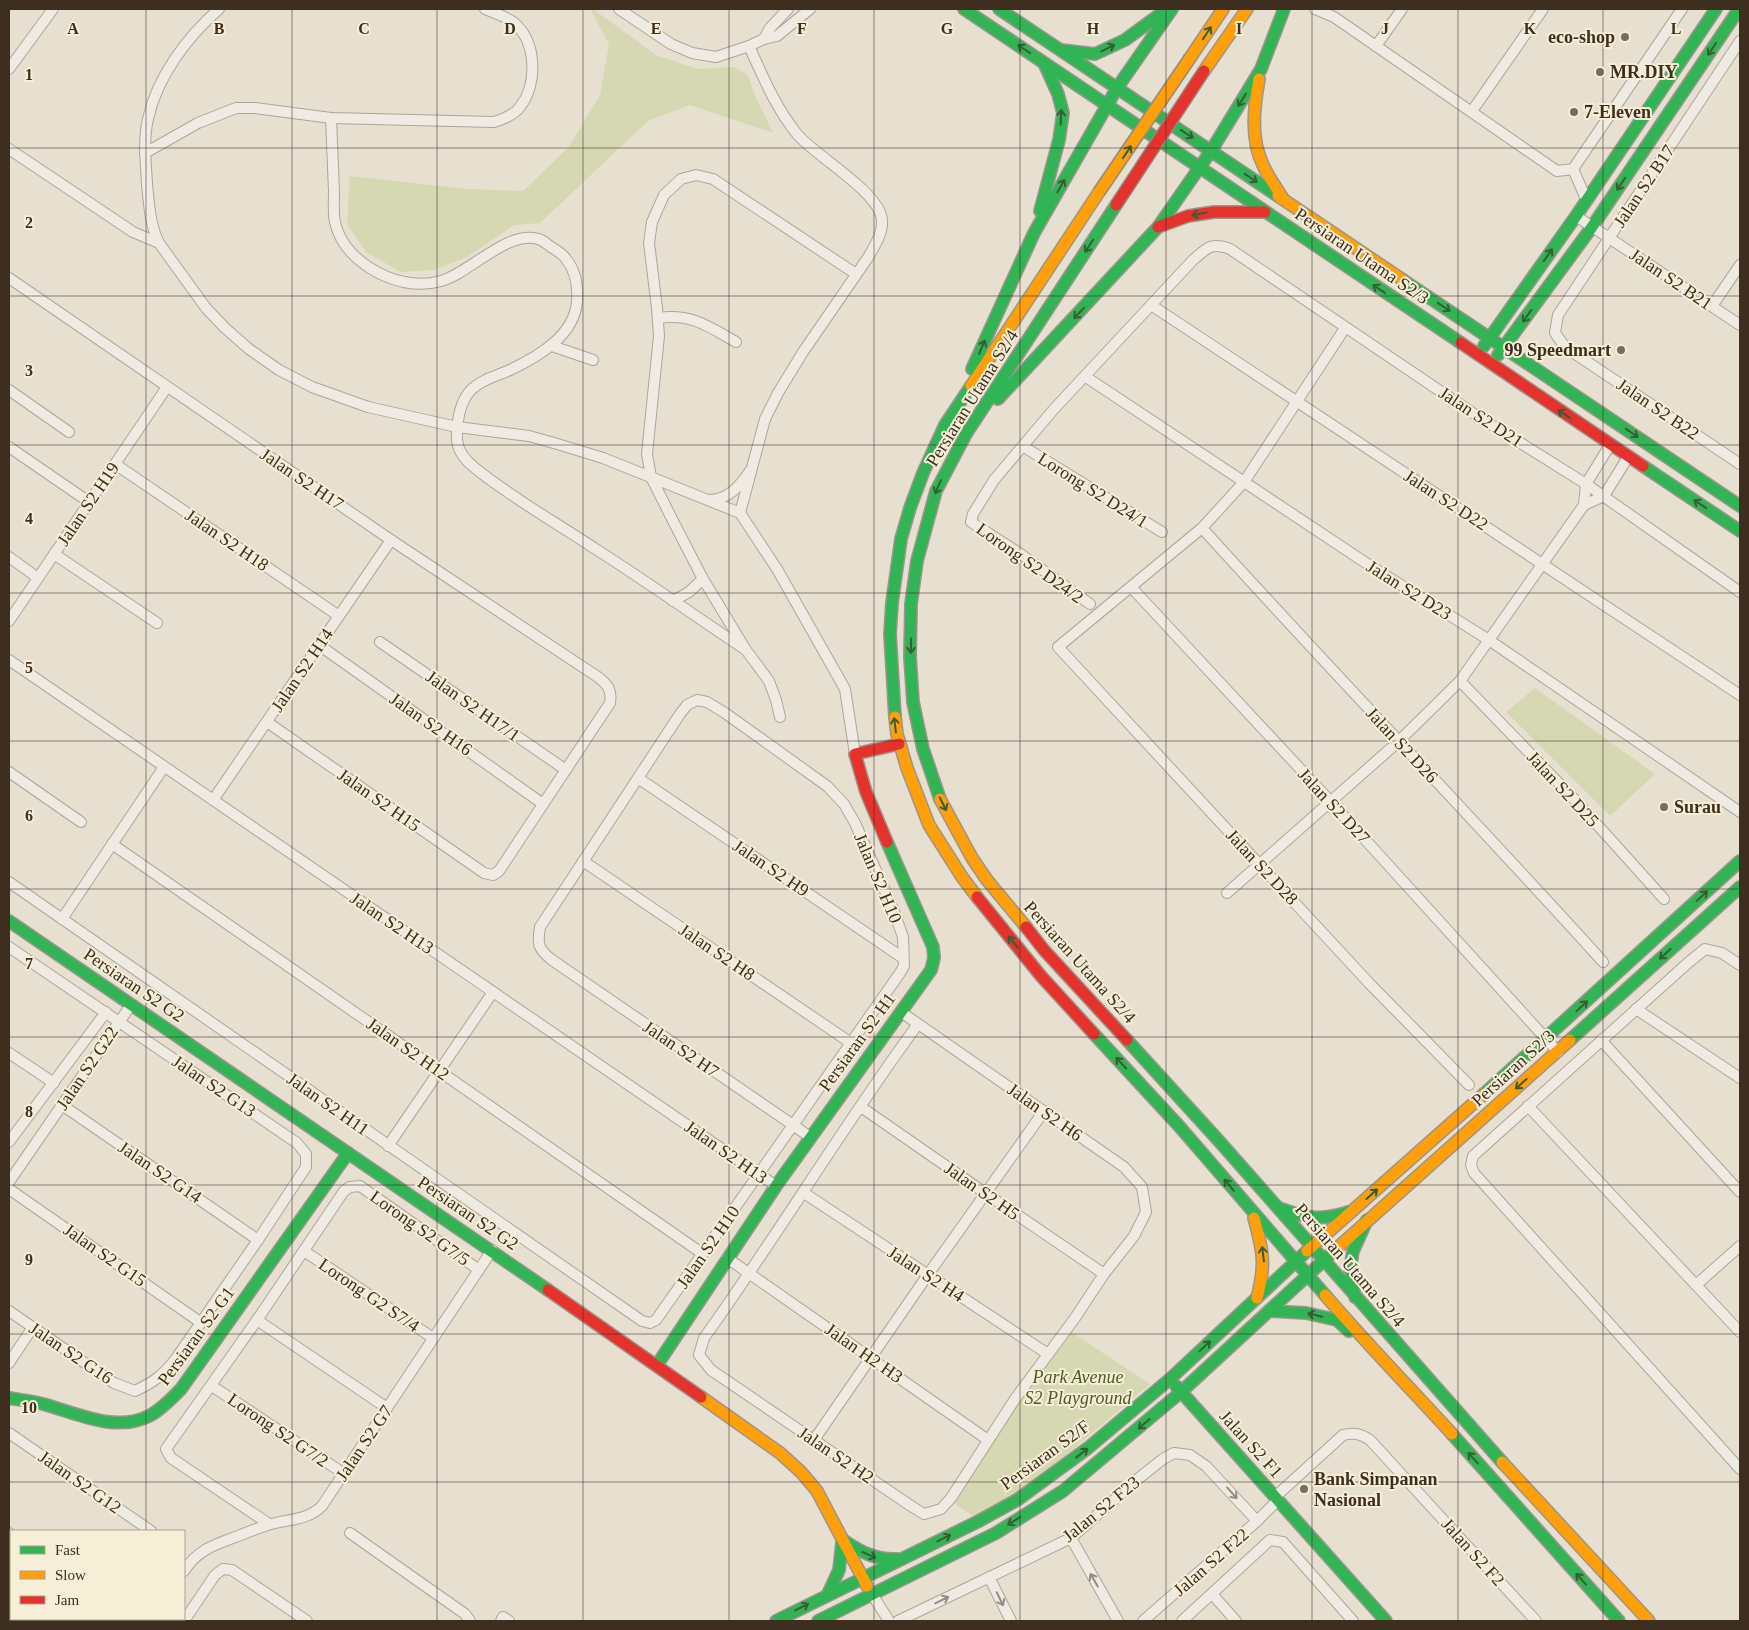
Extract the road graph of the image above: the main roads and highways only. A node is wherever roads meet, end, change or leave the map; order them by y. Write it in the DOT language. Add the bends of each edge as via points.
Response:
graph roads {
  1 [pos="964,9"];
  2 [pos="999,9"];
  3 [pos="1167,9"];
  4 [pos="1172,9"];
  5 [pos="1223,9"];
  6 [pos="1247,9"];
  7 [pos="1285,9"];
  8 [pos="1716,9"];
  9 [pos="1739,9"];
  10 [pos="1061,50"];
  11 [pos="1044,63"];
  12 [pos="1261,69"];
  13 [pos="1117,88"];
  14 [pos="1108,106"];
  15 [pos="1211,151"];
  16 [pos="1199,167"];
  17 [pos="1283,199"];
  18 [pos="1265,212"];
  19 [pos="1158,227"];
  20 [pos="1034,232"];
  21 [pos="1490,338"];
  22 [pos="1504,347"];
  23 [pos="1478,355"];
  24 [pos="1492,364"];
  25 [pos="956,408"];
  26 [pos="966,434"];
  27 [pos="1740,506"];
  28 [pos="1740,531"];
  29 [pos="899,744"];
  30 [pos="1737,868"];
  31 [pos="1740,886"];
  32 [pos="9,921"];
  33 [pos="348,1153"];
  34 [pos="1274,1206"];
  35 [pos="1252,1211"];
  36 [pos="1352,1211"];
  37 [pos="1367,1220"];
  38 [pos="1311,1247"];
  39 [pos="1296,1261"];
  40 [pos="1323,1261"];
  41 [pos="1309,1275"];
  42 [pos="1257,1298"];
  43 [pos="1355,1298"];
  44 [pos="1269,1311"];
  45 [pos="1371,1348"];
  46 [pos="657,1365"];
  47 [pos="1170,1379"];
  48 [pos="1181,1392"];
  49 [pos="9,1398"];
  50 [pos="842,1539"];
  51 [pos="900,1559"];
  52 [pos="862,1578"];
  53 [pos="828,1594"];
  54 [pos="872,1594"];
  55 [pos="1616,1619"];
  56 [pos="776,1621"];
  57 [pos="818,1621"];
  58 [pos="1386,1621"];
  59 [pos="1649,1621"];
  11 -- 1 [label="main road, Persiaran Utama S2/3, one-way"];
  2 -- 10 [label="main road, Persiaran Utama S2/3"];
  10 -- 3 [label="main road, one-way" via="1095,54 1124,40"];
  4 -- 13 [label="main road"];
  25 -- 5 [label="main road, one-way, bridge"];
  6 -- 26 [label="main road, Persiaran Utama S2/4, one-way, bridge"];
  7 -- 12 [label="main road"];
  21 -- 8 [label="main road, one-way"];
  9 -- 22 [label="main road, one-way" via="1592,227"];
  10 -- 13 [label="main road, Persiaran Utama S2/3"];
  11 -- 14 [label="main road, Persiaran Utama S2/3"];
  20 -- 11 [label="main road, one-way" via="1059,140 1063,113"];
  12 -- 15 [label="main road, one-way"];
  12 -- 17 [label="main road" via="1255,104 1256,146"];
  13 -- 14 [label="main road"];
  13 -- 15 [label="main road, Persiaran Utama S2/3, one-way"];
  14 -- 16 [label="main road, Persiaran Utama S2/3"];
  20 -- 14 [label="main road, one-way"];
  15 -- 16 [label="main road"];
  15 -- 17 [label="main road, Persiaran Utama S2/3, one-way"];
  16 -- 18 [label="main road, Persiaran Utama S2/3"];
  16 -- 19 [label="main road"];
  17 -- 21 [label="main road, Persiaran Utama S2/3, one-way"];
  18 -- 19 [label="main road, one-way" via="1214,212 1188,216"];
  23 -- 18 [label="main road, Persiaran Utama S2/3, one-way"];
  19 -- 26 [label="main road, one-way"];
  25 -- 20 [label="main road, one-way"];
  21 -- 22 [label="main road, Persiaran Utama S2/3"];
  21 -- 23 [label="main road"];
  22 -- 24 [label="main road"];
  22 -- 27 [label="main road, Persiaran Utama S2/3, one-way"];
  23 -- 24 [label="main road, Persiaran Utama S2/3"];
  28 -- 24 [label="main road, Persiaran Utama S2/3, one-way"];
  29 -- 25 [label="main road, one-way" via="890,664 896,571 906,524 923,473"];
  26 -- 34 [label="main road, Persiaran Utama S2/4, one-way" via="936,492 917,561 911,604 913,702 923,749 938,794 972,858 1007,906"];
  35 -- 29 [label="main road, one-way" via="1041,976 967,884 930,825"];
  29 -- 46 [label="main road, Persiaran S2 H1" via="855,754 866,792 933,947 931,970 776,1186"];
  36 -- 30 [label="main road, Persiaran S2/F, one-way"];
  31 -- 37 [label="main road, Persiaran S2/3, one-way"];
  32 -- 33 [label="main road, Persiaran S2 G2"];
  33 -- 46 [label="main road, Persiaran S2 G2"];
  33 -- 49 [label="main road, Persiaran S2 G1" via="182,1389 164,1406 142,1419 119,1422 94,1420 43,1404"];
  34 -- 36 [label="main road" via="1303,1218 1316,1219 1330,1219"];
  34 -- 38 [label="main road, Persiaran Utama S2/4"];
  35 -- 39 [label="main road"];
  42 -- 35 [label="main road, one-way" via="1264,1276 1264,1259"];
  36 -- 38 [label="main road, Persiaran S2/F"];
  37 -- 40 [label="main road, Persiaran S2/3"];
  37 -- 43 [label="main road" via="1350,1269"];
  38 -- 39 [label="main road, Persiaran S2/F"];
  38 -- 40 [label="main road, Persiaran Utama S2/4"];
  39 -- 41 [label="main road"];
  39 -- 42 [label="main road, Persiaran S2/F"];
  40 -- 41 [label="main road, Persiaran S2/3"];
  40 -- 43 [label="main road, Persiaran Utama S2/4"];
  41 -- 44 [label="main road, Persiaran S2/F"];
  41 -- 45 [label="main road"];
  47 -- 42 [label="main road, Persiaran S2/F, one-way"];
  43 -- 59 [label="main road, Persiaran Utama S2/4" via="1486,1446"];
  45 -- 44 [label="main road, one-way" via="1337,1320 1306,1313"];
  44 -- 48 [label="main road, Persiaran S2/F"];
  55 -- 45 [label="main road, one-way" via="1397,1373"];
  46 -- 50 [label="main road, Persiaran S2 G2" via="780,1453 817,1491"];
  47 -- 48 [label="main road, Jalan S2 F1"];
  51 -- 47 [label="main road, Persiaran S2/F, one-way" via="979,1522 1017,1500 1074,1459"];
  48 -- 54 [label="main road, Persiaran S2/F, one-way" via="1062,1491 996,1533"];
  48 -- 58 [label="main road, Jalan S2 F1"];
  50 -- 51 [label="main road, one-way" via="876,1559"];
  50 -- 52 [label="main road, Persiaran S2 G2"];
  50 -- 53 [label="main road" via="840,1570"];
  51 -- 52 [label="main road, Persiaran S2/F"];
  52 -- 53 [label="main road, Persiaran S2/F"];
  52 -- 54 [label="main road, Persiaran S2 G2"];
  56 -- 53 [label="main road, Persiaran S2/F, one-way"];
  54 -- 57 [label="main road, Persiaran S2/F"];
}
